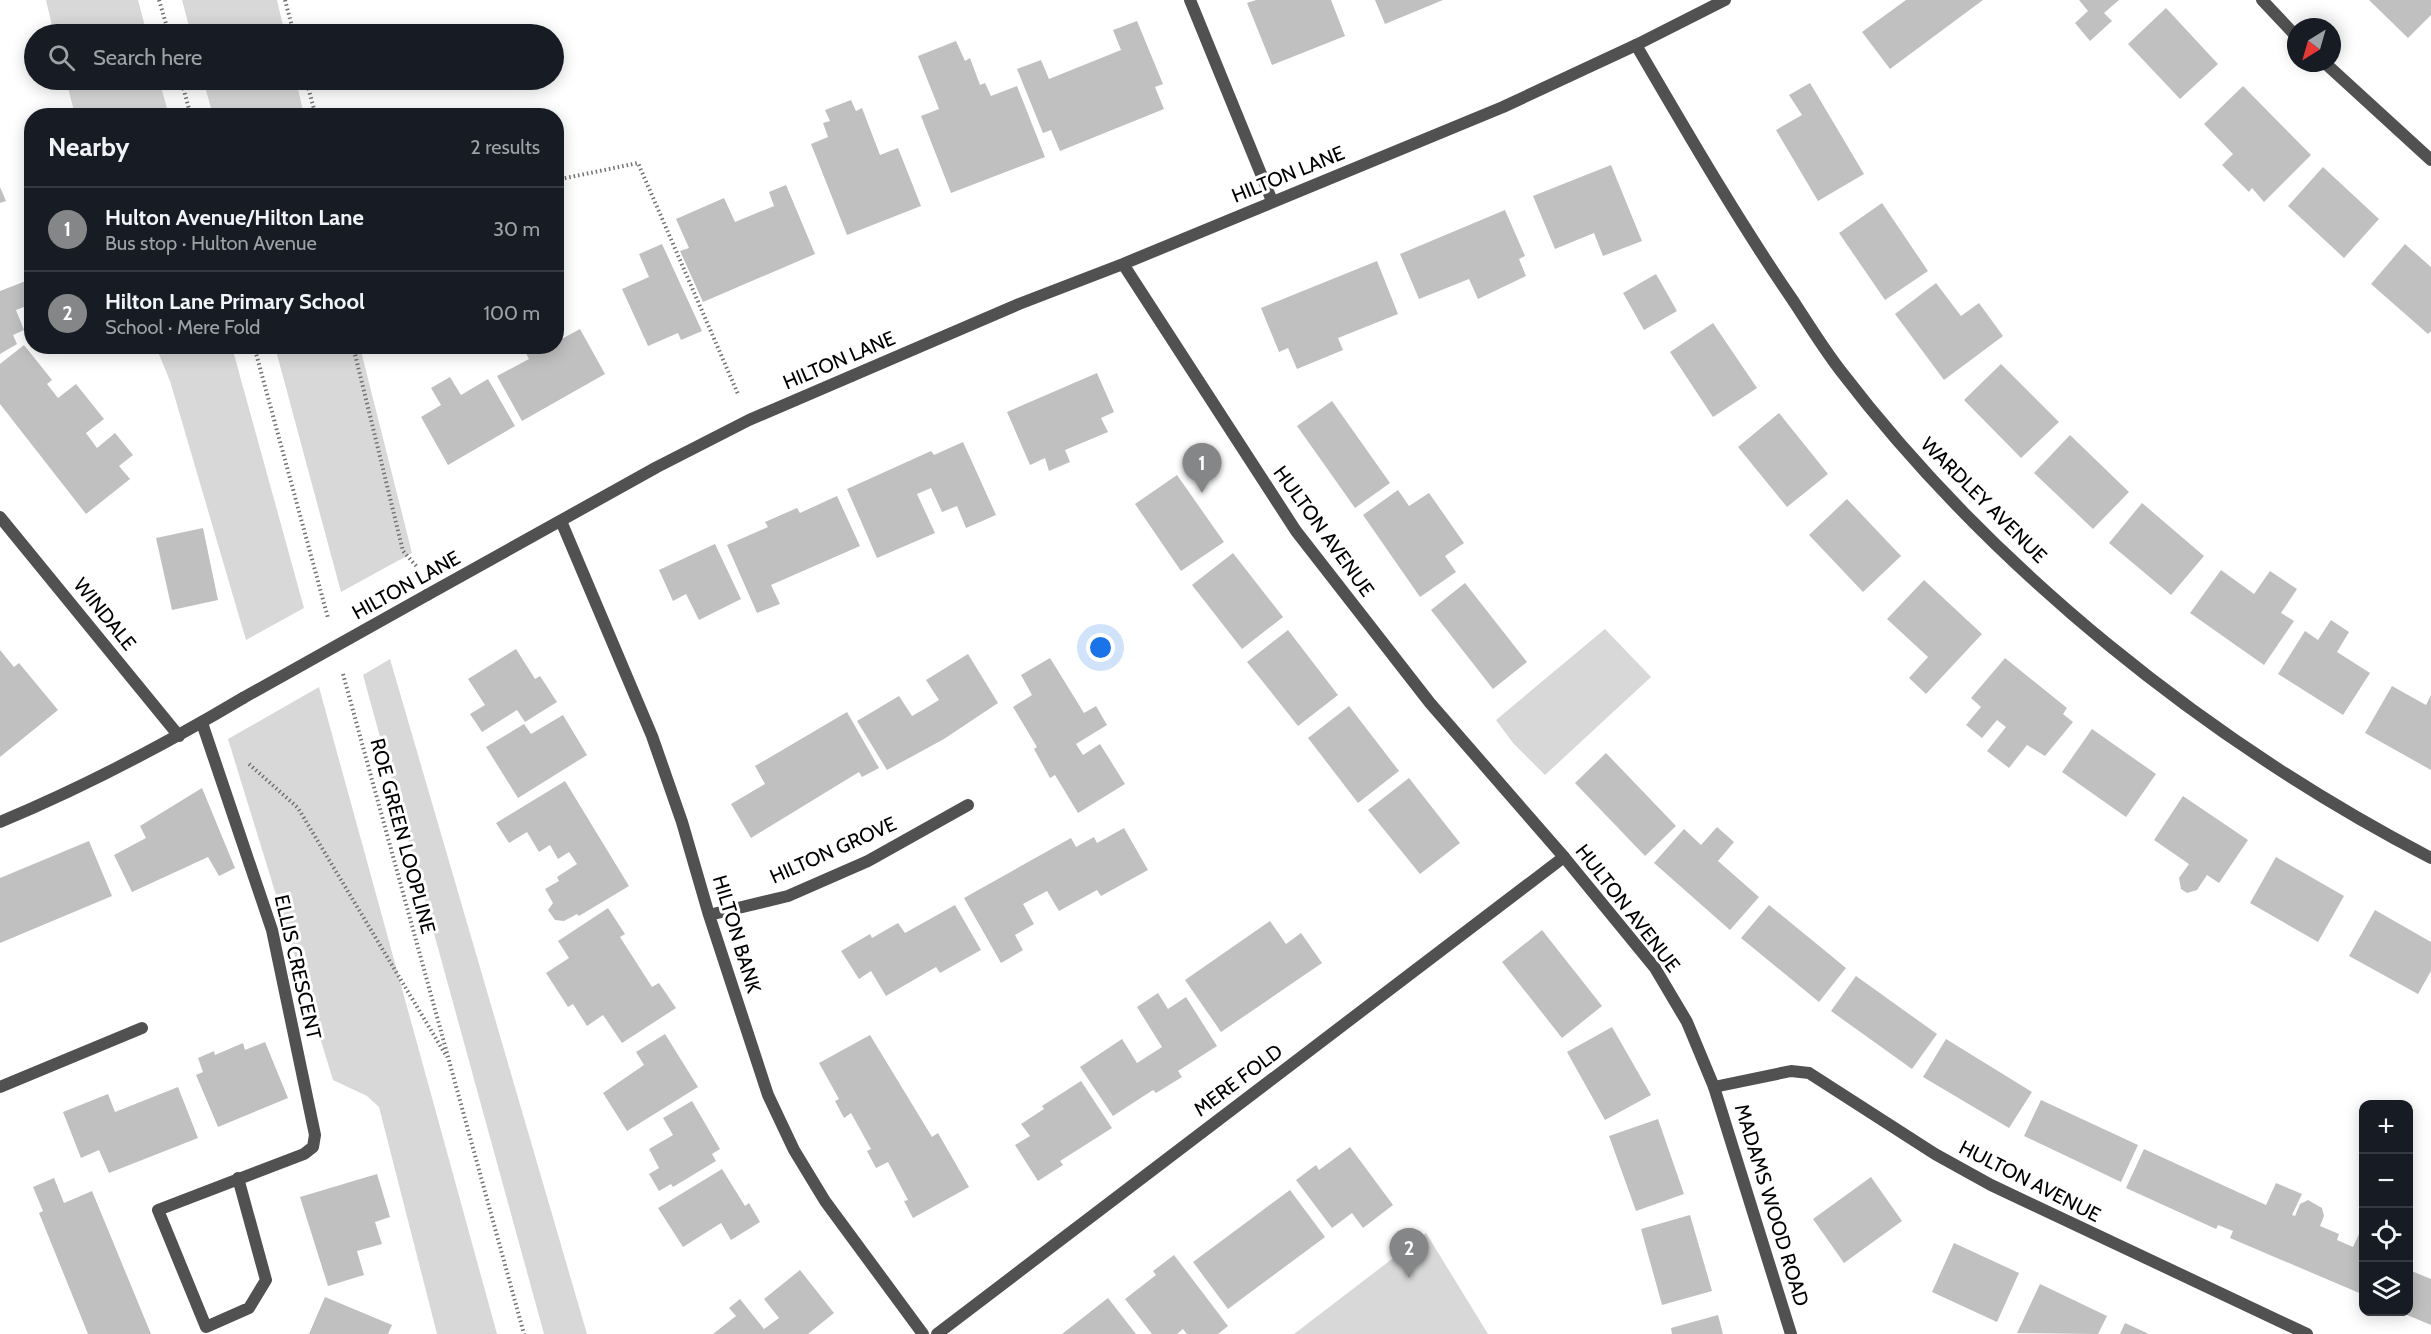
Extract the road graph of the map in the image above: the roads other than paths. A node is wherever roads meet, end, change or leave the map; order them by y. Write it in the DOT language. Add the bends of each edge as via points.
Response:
graph roads {
  1 [pos="1190,0"];
  2 [pos="1725,0"];
  3 [pos="2262,0"];
  4 [pos="2287,26"];
  5 [pos="1636,45"];
  6 [pos="2335,72"];
  7 [pos="2431,160"];
  8 [pos="1272,201"];
  9 [pos="1123,264"];
  10 [pos="0,517"];
  11 [pos="561,520"];
  12 [pos="202,723"];
  13 [pos="179,736"];
  14 [pos="968,806"];
  15 [pos="0,822"];
  16 [pos="1563,857"];
  17 [pos="2431,858"];
  18 [pos="709,915"];
  19 [pos="142,1028"];
  20 [pos="0,1087"];
  21 [pos="1714,1087"];
  22 [pos="238,1178"];
  23 [pos="923,1334"];
  24 [pos="937,1334"];
  25 [pos="1791,1334"];
  26 [pos="2307,1334"];
  1 -- 8 [label="street"];
  2 -- 5 [label="street, HILTON LANE"];
  3 -- 4 [label="street"];
  5 -- 8 [label="street, HILTON LANE" via="1503,107"];
  5 -- 17 [label="street, WARDLEY AVENUE" via="1746,231 1839,369 1912,458 1998,545 2099,637 2281,772"];
  6 -- 7 [label="street"];
  8 -- 9 [label="street, HILTON LANE"];
  9 -- 11 [label="street, HILTON LANE" via="1019,304 749,420"];
  9 -- 16 [label="street, HULTON AVENUE" via="1296,531 1430,703"];
  10 -- 13 [label="street, WINDALE"];
  11 -- 12 [label="street, HILTON LANE, bridge"];
  11 -- 18 [label="street, HILTON BANK" via="652,736"];
  12 -- 13 [label="street, HILTON LANE"];
  12 -- 22 [label="street, ELLIS CRESCENT" via="272,930 315,1135 313,1147 304,1154"];
  13 -- 15 [label="street, HILTON LANE" via="65,795"];
  14 -- 18 [label="street, HILTON GROVE" via="868,861 788,896"];
  16 -- 21 [label="street, HULTON AVENUE" via="1655,968 1687,1022"];
  16 -- 24 [label="street, MERE FOLD"];
  18 -- 23 [label="street, HILTON BANK" via="768,1095 794,1150 825,1201"];
  19 -- 20 [label="street"];
  21 -- 25 [label="street, MADAMS WOOD ROAD"];
  21 -- 26 [label="street, HULTON AVENUE" via="1791,1071 1809,1073 1991,1185"];
  22 -- 22 [label="street, ELLIS CRESCENT" via="266,1280 249,1308 206,1327 158,1210"];
}
